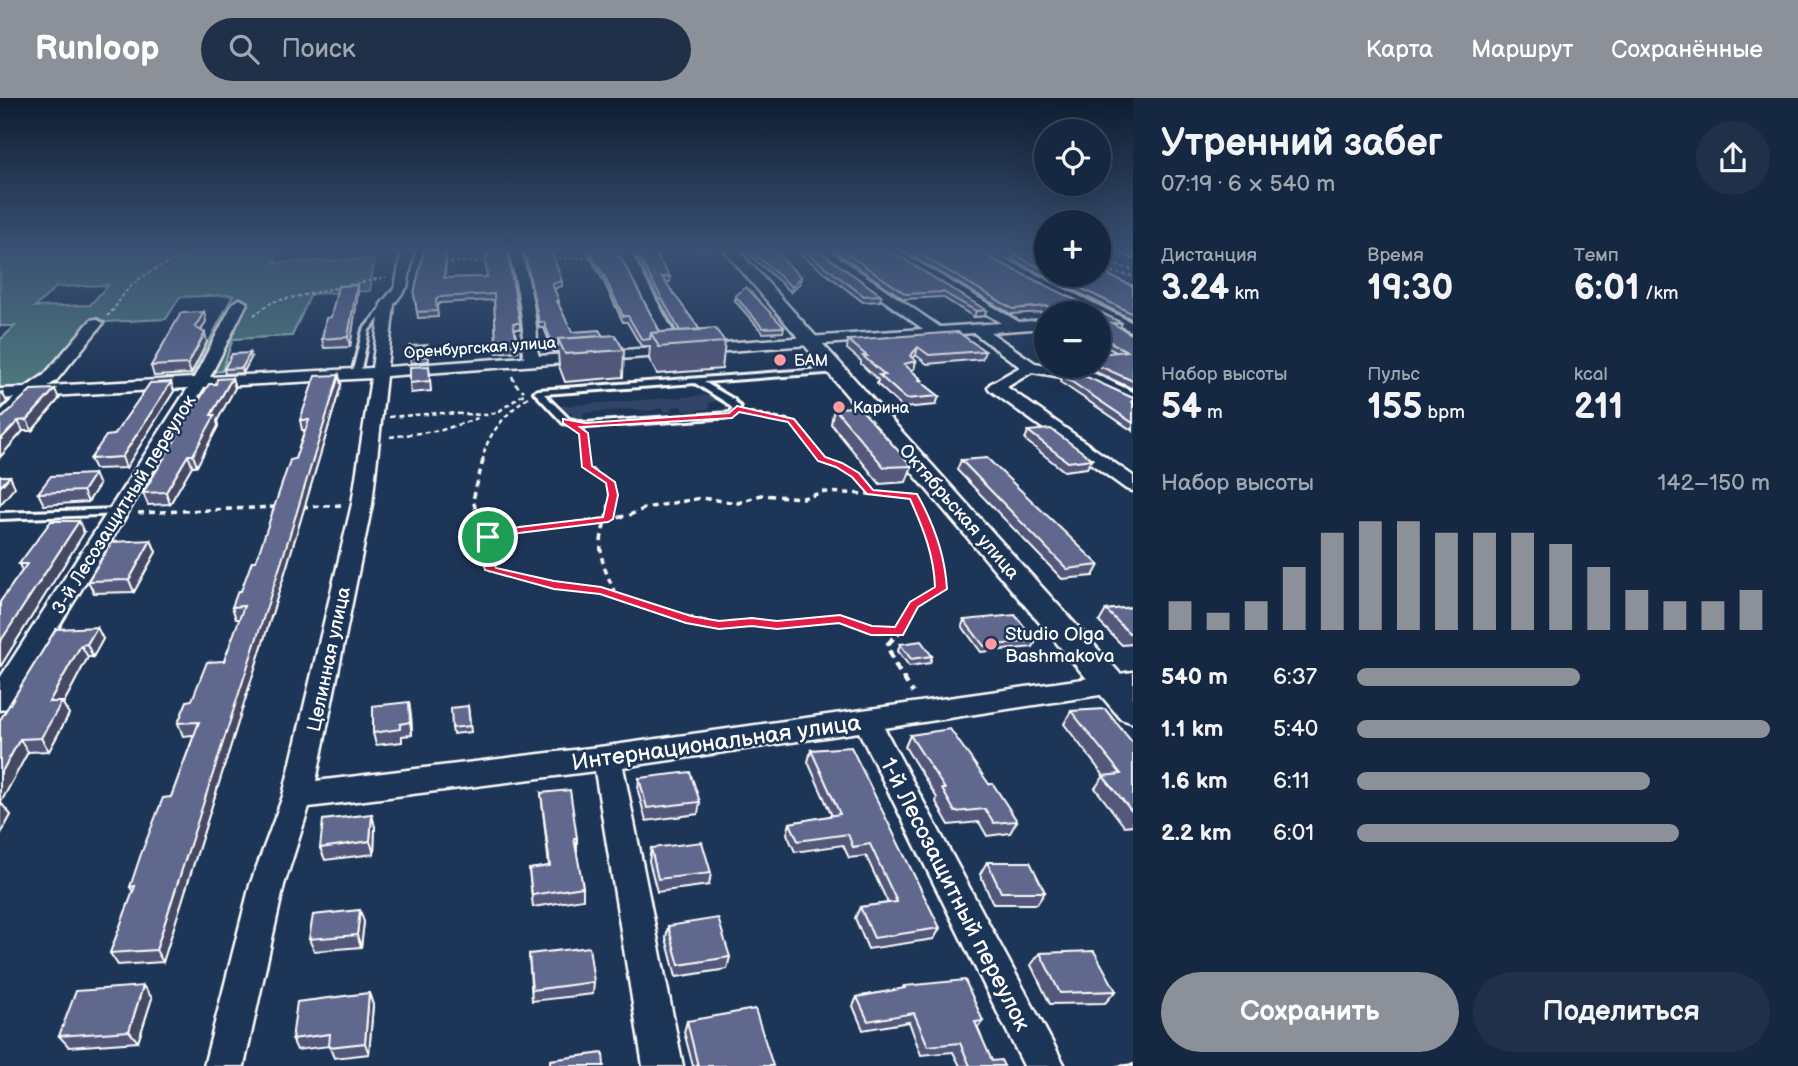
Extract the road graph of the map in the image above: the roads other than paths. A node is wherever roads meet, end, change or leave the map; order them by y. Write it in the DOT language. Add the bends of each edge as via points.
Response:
graph roads {
  1 [pos="395,295"];
  2 [pos="525,295"];
  3 [pos="646,295"];
  4 [pos="771,295"];
  5 [pos="885,295"];
  6 [pos="964,295"];
  7 [pos="1068,295"];
  8 [pos="240,303"];
  9 [pos="388,304"];
  10 [pos="1133,317"];
  11 [pos="1111,318"];
  12 [pos="1114,318"];
  13 [pos="96,323"];
  14 [pos="1034,325"];
  15 [pos="1016,326"];
  16 [pos="1133,328"];
  17 [pos="978,330"];
  18 [pos="937,332"];
  19 [pos="811,341"];
  20 [pos="676,351"];
  21 [pos="533,361"];
  22 [pos="1030,368"];
  23 [pos="836,370"];
  24 [pos="381,373"];
  25 [pos="356,374"];
  26 [pos="696,380"];
  27 [pos="199,383"];
  28 [pos="29,392"];
  29 [pos="0,394"];
  30 [pos="1133,399"];
  31 [pos="0,422"];
  32 [pos="1133,485"];
  33 [pos="118,512"];
  34 [pos="0,516"];
  35 [pos="1122,683"];
  36 [pos="0,700"];
  37 [pos="1133,710"];
  38 [pos="867,721"];
  39 [pos="607,758"];
  40 [pos="298,796"];
  41 [pos="224,1066"];
  42 [pos="663,1066"];
  43 [pos="1045,1066"];
  1 -- 9 [label="street, Целинная улица"];
  2 -- 21 [label="street"];
  3 -- 20 [label="street"];
  4 -- 19 [label="street, Октябрьская улица"];
  5 -- 18 [label="street"];
  6 -- 15 [label="street"];
  7 -- 12 [label="street"];
  8 -- 27 [label="street, 3-й Лесозащитный переулок"];
  9 -- 24 [label="street, Целинная улица"];
  9 -- 25 [label="lane" via="366,330"];
  10 -- 12 [label="street"];
  11 -- 12 [label="street"];
  12 -- 16 [label="street"];
  13 -- 28 [label="street" via="50,378"];
  14 -- 15 [label="street, Оренбургская улица"];
  15 -- 17 [label="street, Оренбургская улица"];
  17 -- 18 [label="street, Оренбургская улица"];
  17 -- 22 [label="street"];
  18 -- 19 [label="street, Оренбургская улица"];
  19 -- 20 [label="street, Оренбургская улица"];
  19 -- 23 [label="street, Октябрьская улица"];
  20 -- 21 [label="street, Оренбургская улица"];
  21 -- 24 [label="street, Оренбургская улица"];
  22 -- 30 [label="street" via="1088,377"];
  22 -- 32 [label="street" via="996,387"];
  23 -- 26 [label="lane"];
  23 -- 35 [label="street, Октябрьская улица"];
  24 -- 25 [label="street, Оренбургская улица"];
  24 -- 40 [label="street, Целинная улица" via="362,503"];
  25 -- 27 [label="street, Оренбургская улица"];
  26 -- 26 [label="lane" via="538,392 566,421 585,425 732,415 737,409"];
  27 -- 28 [label="street, Оренбургская улица"];
  27 -- 33 [label="street, 3-й Лесозащитный переулок"];
  28 -- 29 [label="street, Оренбургская улица"];
  28 -- 31 [label="street"];
  33 -- 34 [label="lane"];
  33 -- 36 [label="street, 3-й Лесозащитный переулок"];
  35 -- 37 [label="street, Октябрьская улица"];
  35 -- 38 [label="street, Интернациональная улица"];
  38 -- 39 [label="street, Интернациональная улица"];
  38 -- 43 [label="street, 1-й Лесозащитный переулок"];
  39 -- 40 [label="street, Интернациональная улица"];
  39 -- 42 [label="street"];
  40 -- 41 [label="street, Целинная улица" via="267,885"];
}
